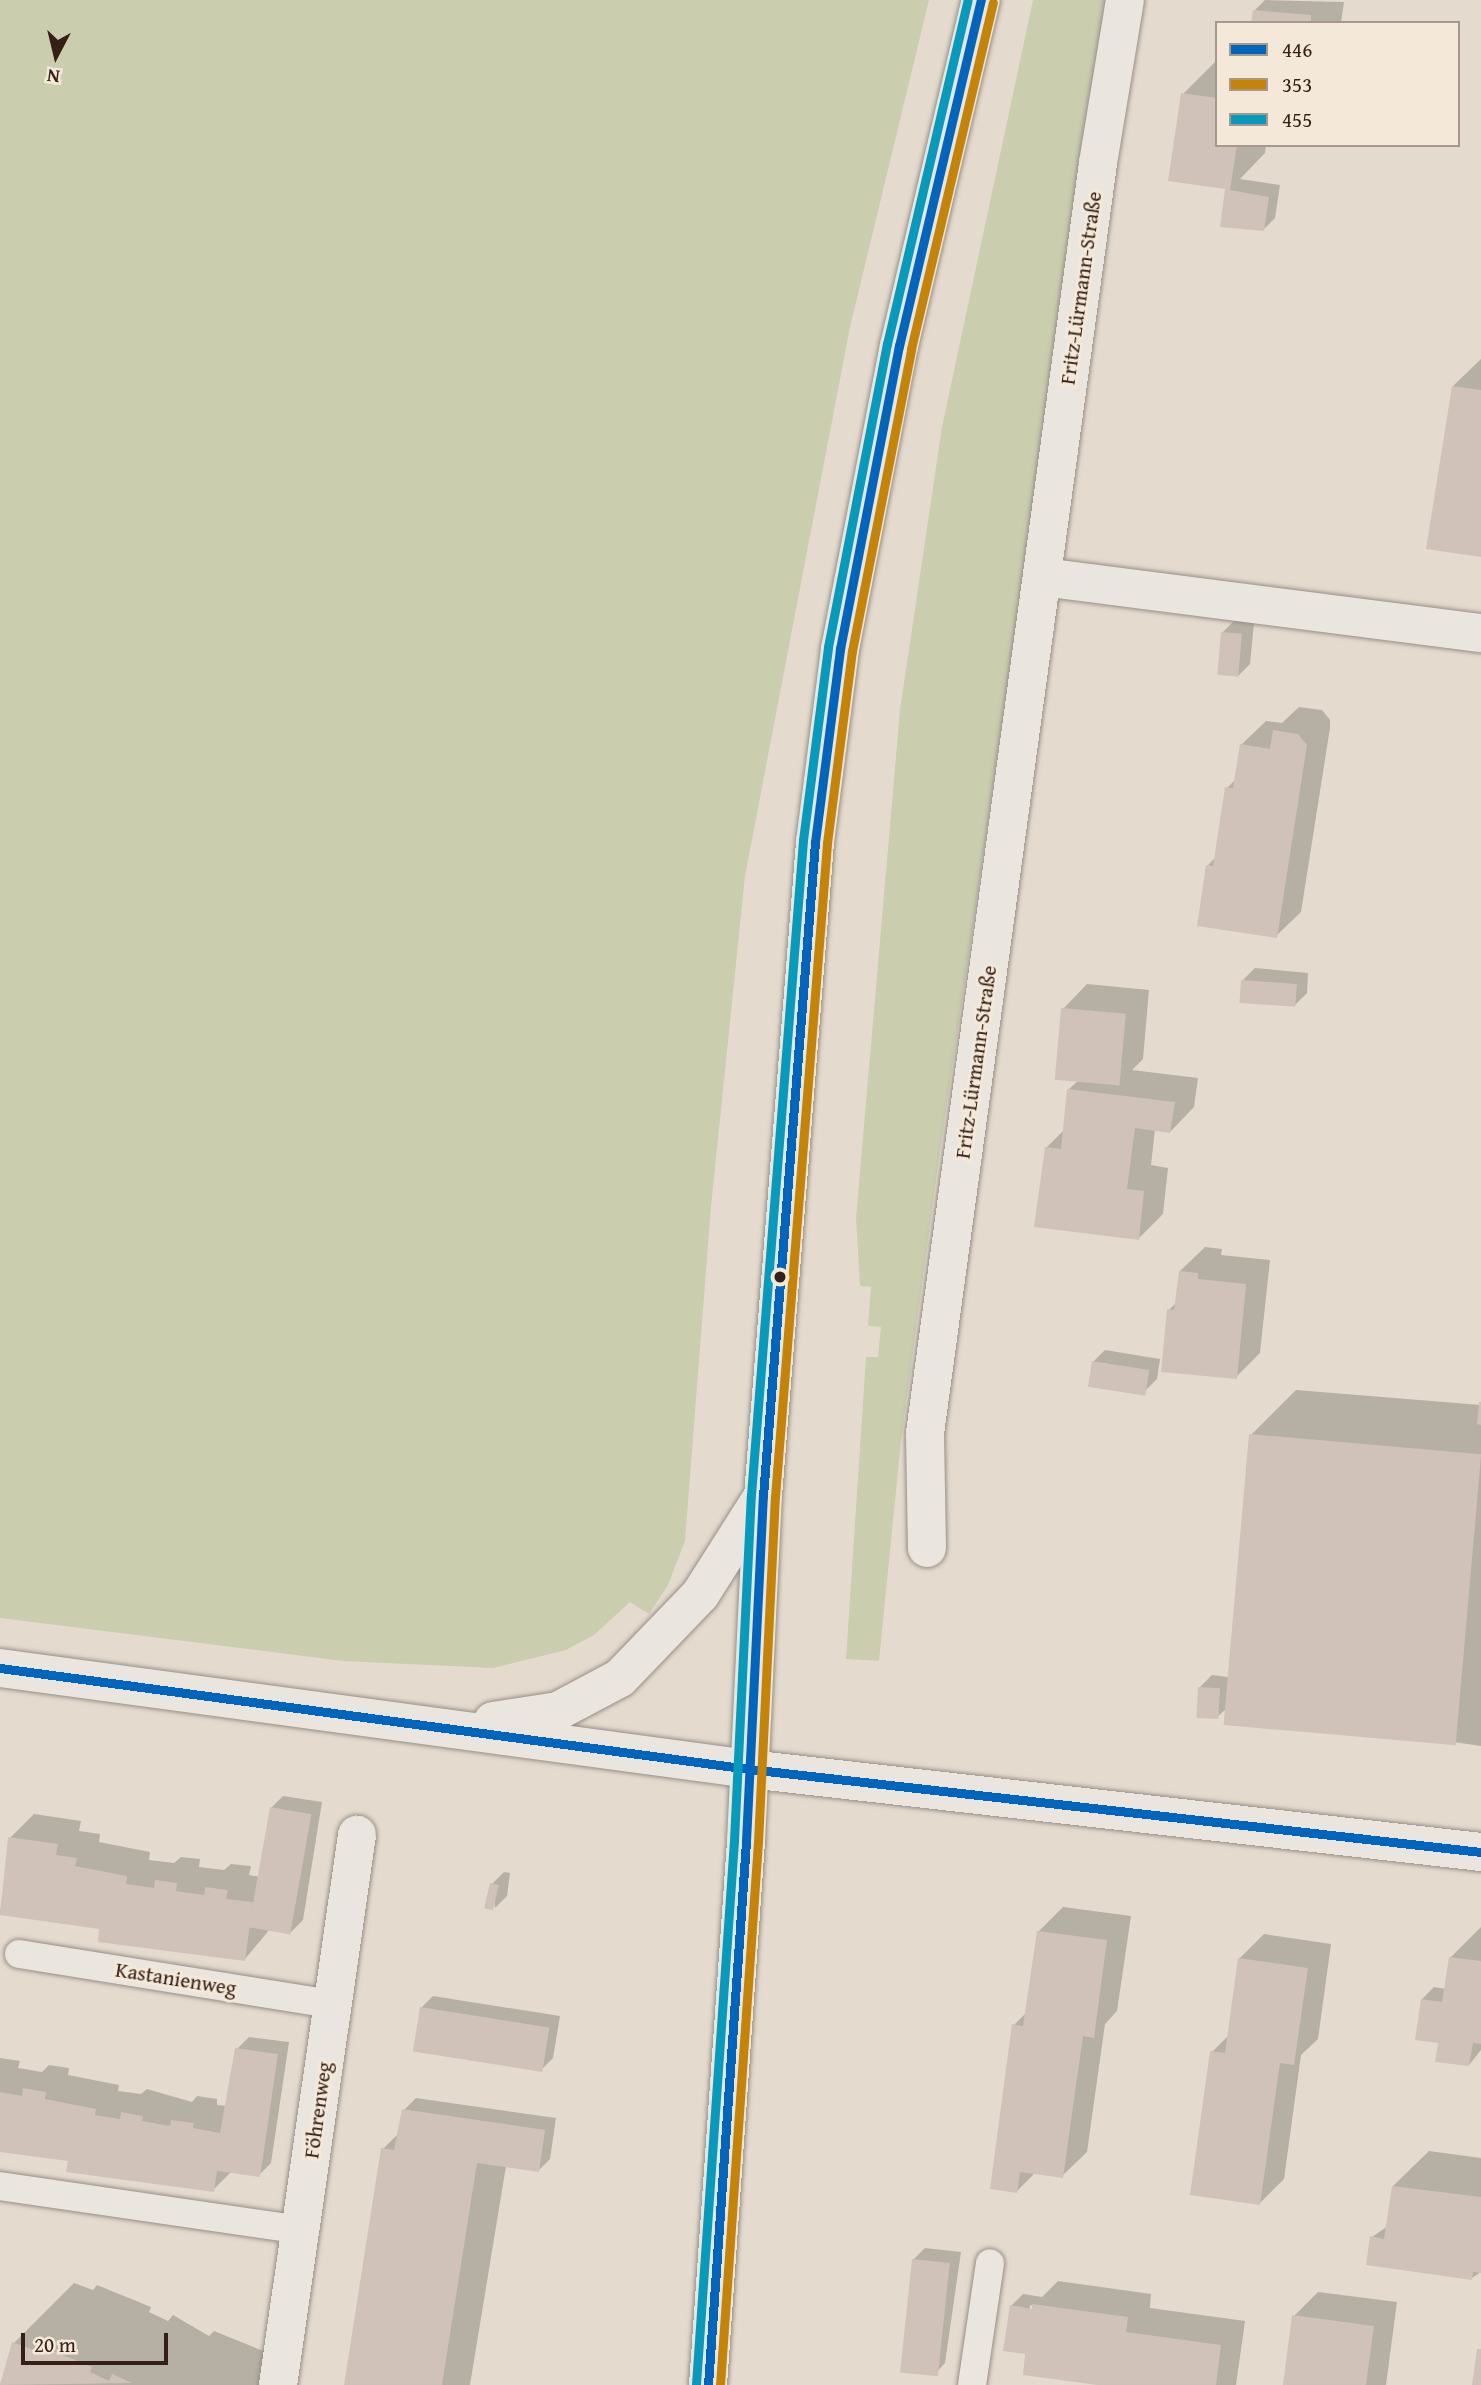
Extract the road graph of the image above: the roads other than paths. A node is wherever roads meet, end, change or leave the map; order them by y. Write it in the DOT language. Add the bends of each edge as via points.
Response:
graph roads {
  1 [pos="981,0"];
  2 [pos="1125,0"];
  3 [pos="1043,577"];
  4 [pos="1481,633"];
  5 [pos="763,1496"];
  6 [pos="927,1548"];
  7 [pos="0,1668"];
  8 [pos="431,1726"];
  9 [pos="749,1769"];
  10 [pos="357,1835"];
  11 [pos="1481,1852"];
  12 [pos="19,1954"];
  13 [pos="332,2004"];
  14 [pos="0,2186"];
  15 [pos="300,2230"];
  16 [pos="990,2263"];
  17 [pos="278,2385"];
  18 [pos="708,2385"];
  19 [pos="972,2385"];
  1 -- 5 [label="main road" via="899,346 840,649 815,842"];
  2 -- 3 [label="main road, Fritz-Lürmann-Straße" via="1098,163"];
  3 -- 4 [label="main road"];
  3 -- 6 [label="main road, Fritz-Lürmann-Straße" via="925,1433"];
  5 -- 8 [label="main road" via="700,1595 620,1678 558,1711 522,1719"];
  5 -- 9 [label="main road"];
  7 -- 8 [label="main road"];
  8 -- 9 [label="main road"];
  9 -- 11 [label="main road"];
  9 -- 18 [label="main road"];
  10 -- 13 [label="main road, Föhrenweg"];
  12 -- 13 [label="lane, Kastanienweg"];
  13 -- 15 [label="main road, Föhrenweg"];
  14 -- 15 [label="lane"];
  15 -- 17 [label="main road, Föhrenweg"];
  16 -- 19 [label="lane"];
}
